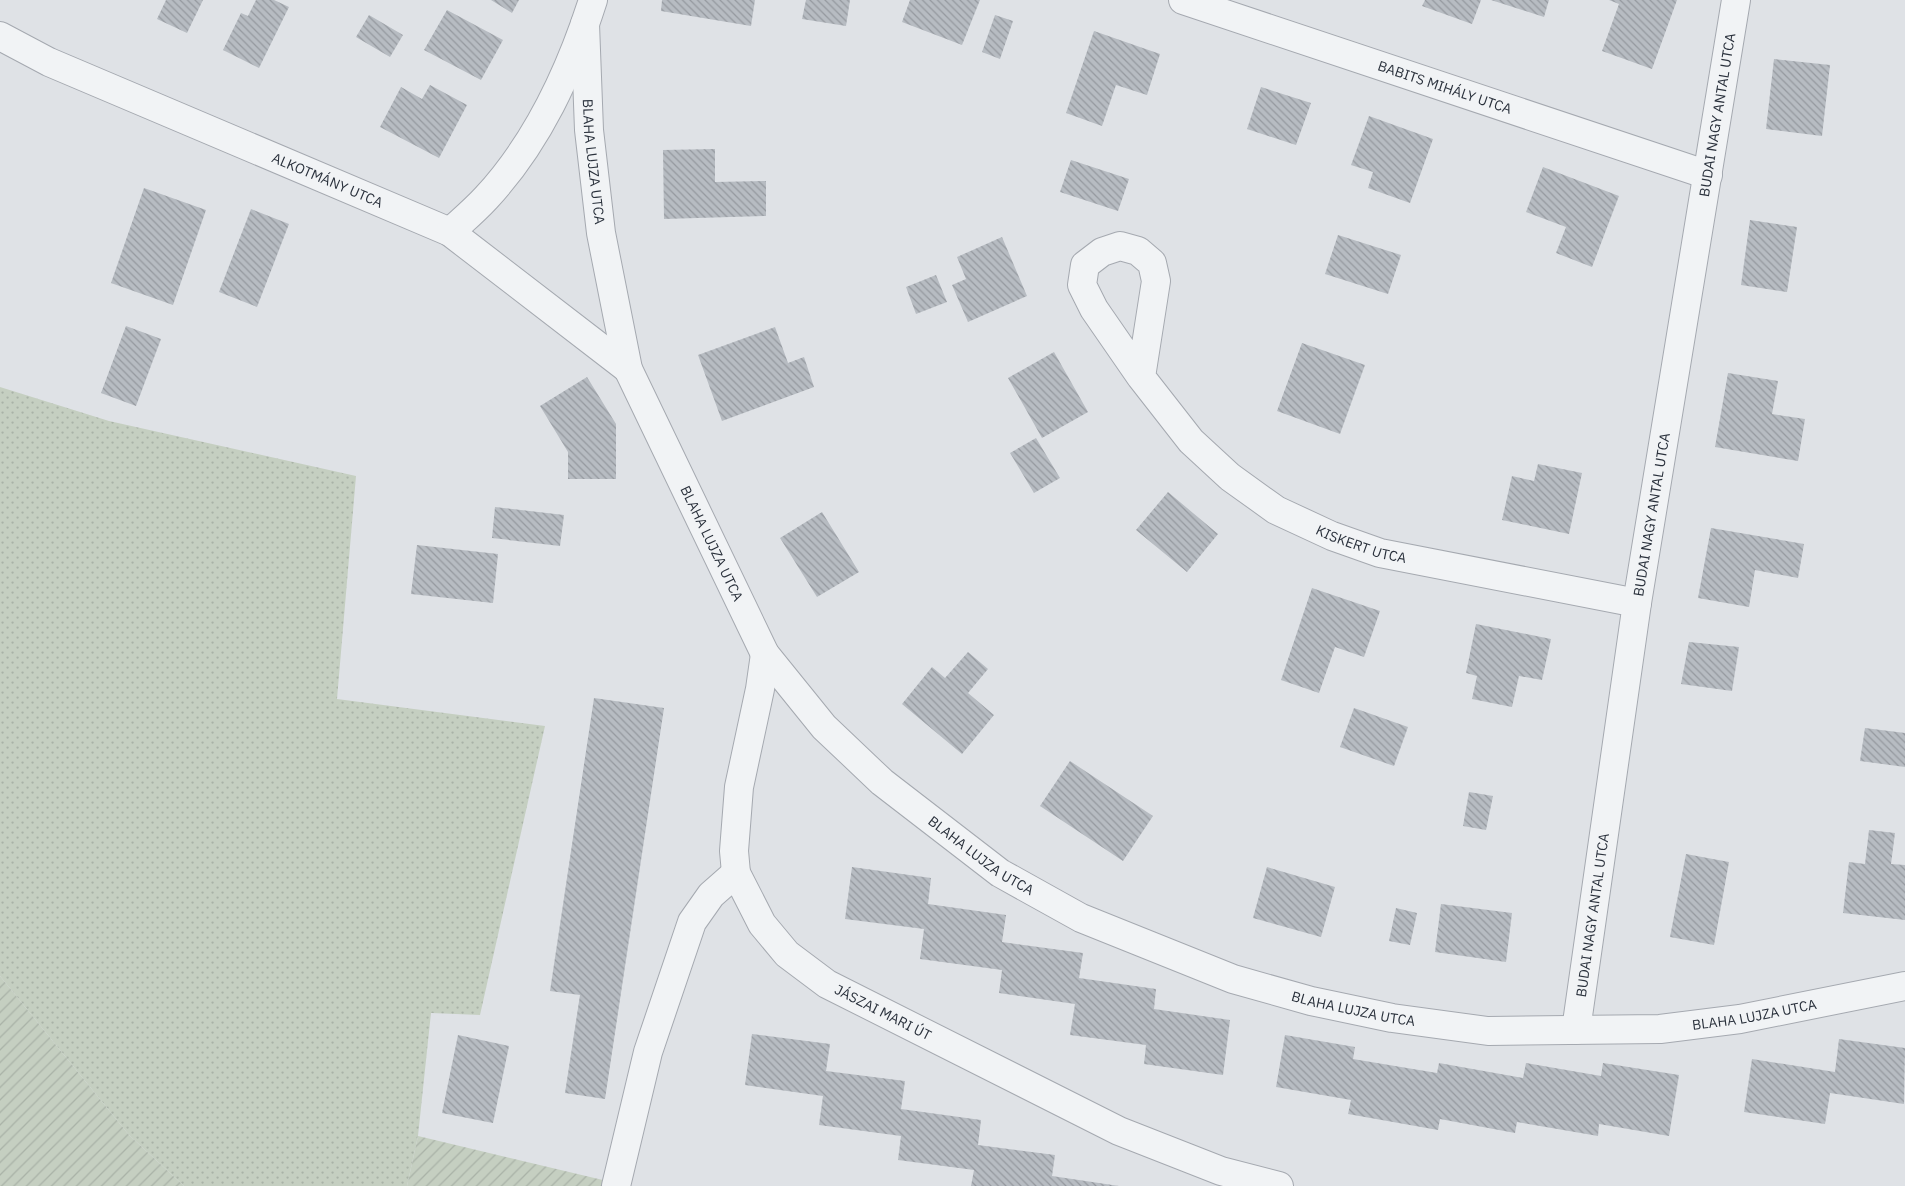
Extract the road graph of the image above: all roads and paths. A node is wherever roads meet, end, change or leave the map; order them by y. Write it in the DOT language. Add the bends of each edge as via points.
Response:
graph roads {
  1 [pos="1182,0"];
  2 [pos="1736,0"];
  3 [pos="589,12"];
  4 [pos="0,36"];
  5 [pos="1708,175"];
  6 [pos="450,232"];
  7 [pos="628,369"];
  8 [pos="1141,377"];
  9 [pos="1638,603"];
  10 [pos="765,654"];
  11 [pos="736,873"];
  12 [pos="1905,986"];
  13 [pos="1576,1030"];
  14 [pos="616,1186"];
  15 [pos="1279,1186"];
  1 -- 5 [label="street, BABITS MIHÁLY UTCA"];
  2 -- 5 [label="street, BUDAI NAGY ANTAL UTCA"];
  3 -- 6 [label="street, BLAHA LUJZA UTCA" via="559,89 528,144 486,198"];
  3 -- 7 [label="street, BLAHA LUJZA UTCA" via="589,130 601,233"];
  4 -- 6 [label="street, ALKOTMÁNY UTCA" via="49,62"];
  5 -- 9 [label="street, BUDAI NAGY ANTAL UTCA"];
  6 -- 7 [label="street, ALKOTMÁNY UTCA"];
  7 -- 10 [label="street, BLAHA LUJZA UTCA"];
  8 -- 9 [label="street, KISKERT UTCA" via="1191,441 1230,477 1276,510 1332,536 1380,554"];
  9 -- 13 [label="street, BUDAI NAGY ANTAL UTCA"];
  10 -- 11 [label="street, JÁSZAI MARI ÚT" via="739,787 734,851"];
  10 -- 13 [label="street, BLAHA LUJZA UTCA" via="824,727 882,782 1000,873 1081,918 1233,979 1311,1001 1392,1018 1488,1031"];
  11 -- 14 [label="street" via="711,895 692,922 648,1052"];
  11 -- 15 [label="street, JÁSZAI MARI ÚT" via="762,924 787,954 827,984 1119,1131 1221,1171"];
  12 -- 13 [label="street, BLAHA LUJZA UTCA" via="1740,1019 1660,1029"];
}
